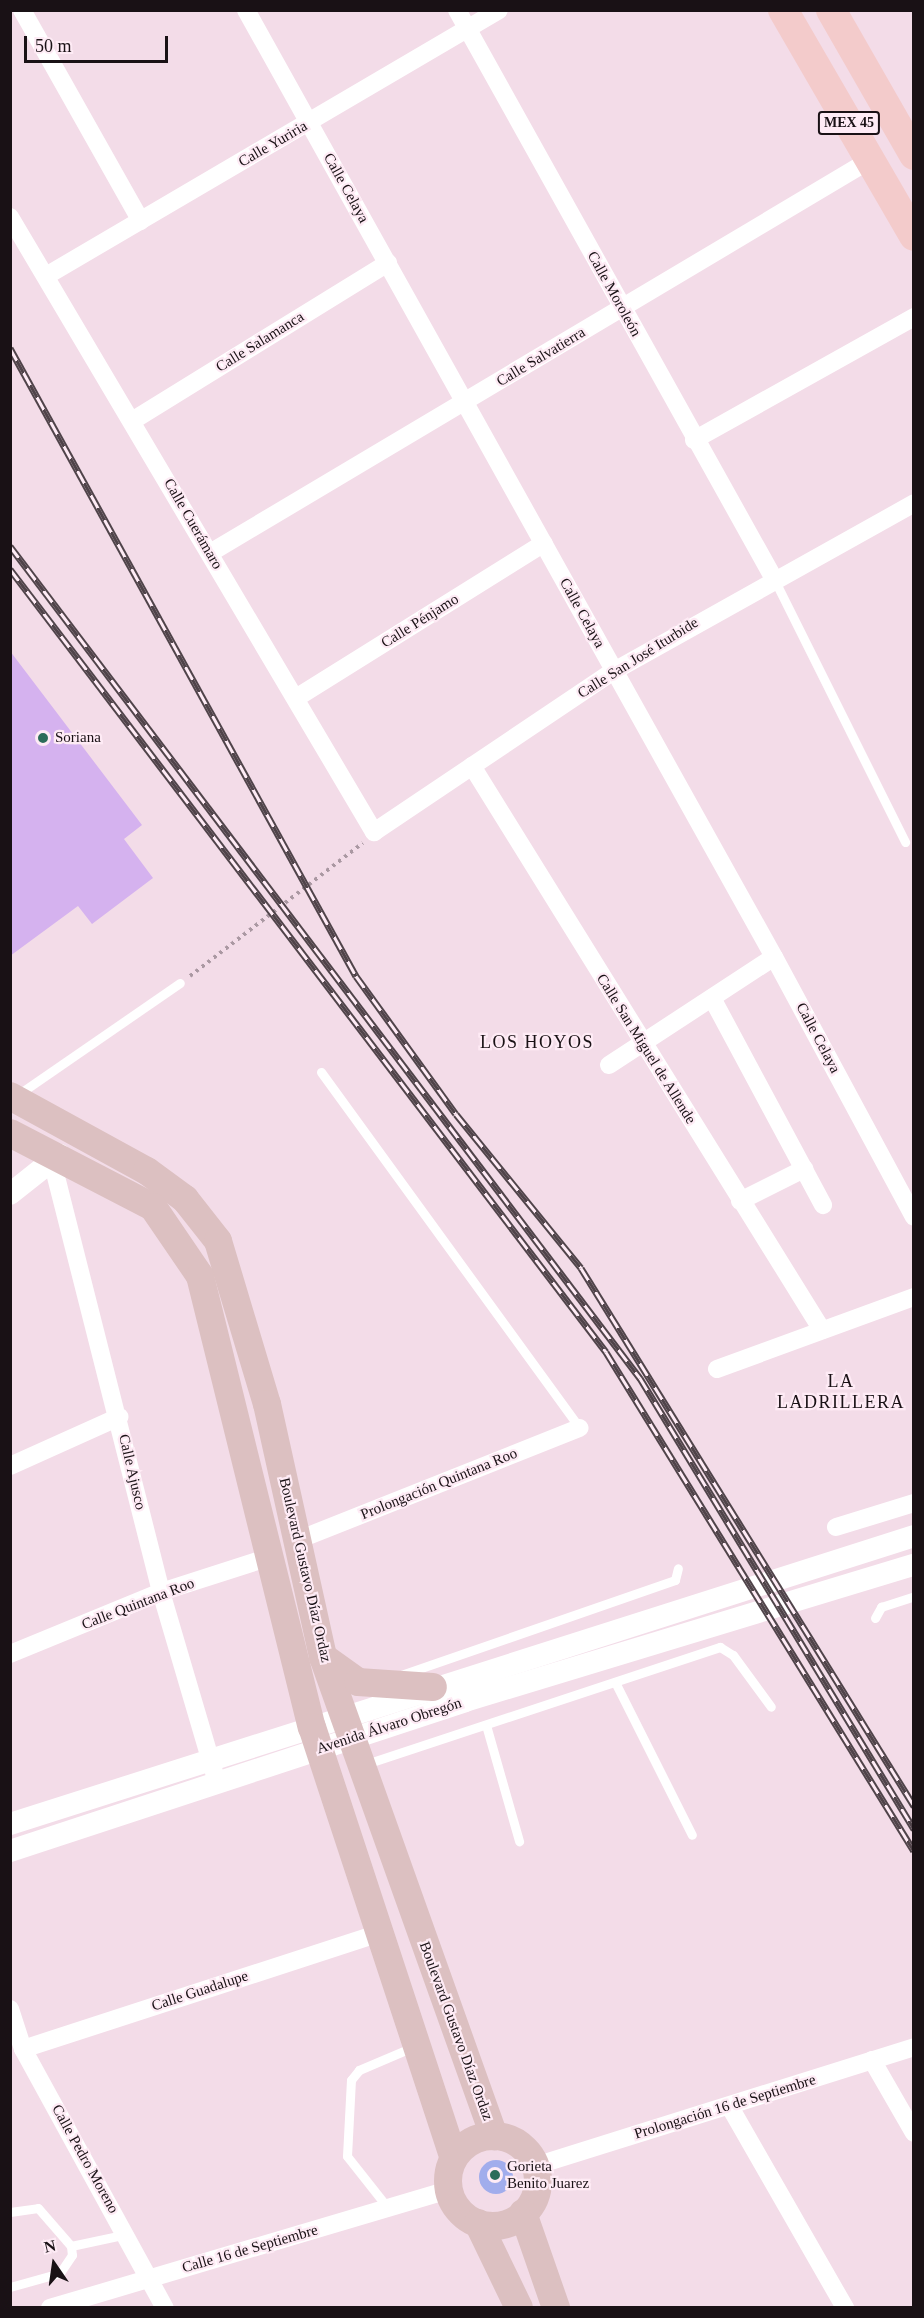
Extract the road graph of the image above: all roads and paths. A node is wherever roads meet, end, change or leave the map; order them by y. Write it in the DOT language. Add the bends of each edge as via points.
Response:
graph roads {
  1 [pos="22,10"];
  2 [pos="246,10"];
  3 [pos="457,10"];
  4 [pos="499,10"];
  5 [pos="783,10"];
  6 [pos="831,10"];
  7 [pos="468,29"];
  8 [pos="309,123"];
  9 [pos="914,155"];
  10 [pos="870,160"];
  11 [pos="10,217"];
  12 [pos="141,221"];
  13 [pos="914,236"];
  14 [pos="388,263"];
  15 [pos="46,276"];
  16 [pos="622,309"];
  17 [pos="914,317"];
  18 [pos="466,402"];
  19 [pos="132,421"];
  20 [pos="694,440"];
  21 [pos="914,503"];
  22 [pos="544,543"];
  23 [pos="210,553"];
  24 [pos="773,578"];
  25 [pos="614,671"];
  26 [pos="296,698"];
  27 [pos="472,766"];
  28 [pos="368,837"];
  29 [pos="905,842"];
  30 [pos="774,957"];
  31 [pos="180,983"];
  32 [pos="712,998"];
  33 [pos="643,1043"];
  34 [pos="609,1065"];
  35 [pos="321,1072"];
  36 [pos="12,1096"];
  37 [pos="10,1133"];
  38 [pos="56,1158"];
  39 [pos="804,1169"];
  40 [pos="10,1194"];
  41 [pos="740,1201"];
  42 [pos="823,1205"];
  43 [pos="914,1217"];
  44 [pos="914,1297"];
  45 [pos="822,1330"];
  46 [pos="717,1369"];
  47 [pos="119,1417"];
  48 [pos="580,1428"];
  49 [pos="10,1466"];
  50 [pos="914,1503"];
  51 [pos="836,1527"];
  52 [pos="914,1536"];
  53 [pos="298,1540"];
  54 [pos="267,1558"];
  55 [pos="914,1565"];
  56 [pos="678,1568"];
  57 [pos="161,1592"];
  58 [pos="914,1596"];
  59 [pos="875,1618"];
  60 [pos="10,1654"];
  61 [pos="323,1657"];
  62 [pos="615,1682"];
  63 [pos="376,1684"];
  64 [pos="433,1687"];
  65 [pos="771,1707"];
  66 [pos="486,1725"];
  67 [pos="347,1728"];
  68 [pos="316,1738"];
  69 [pos="211,1760"];
  70 [pos="361,1766"];
  71 [pos="217,1782"];
  72 [pos="10,1824"];
  73 [pos="692,1835"];
  74 [pos="519,1841"];
  75 [pos="10,1851"];
  76 [pos="377,1934"];
  77 [pos="10,2009"];
  78 [pos="416,2046"];
  79 [pos="914,2047"];
  80 [pos="23,2049"];
  81 [pos="872,2060"];
  82 [pos="730,2107"];
  83 [pos="914,2133"];
  84 [pos="494,2136"];
  85 [pos="454,2158"];
  86 [pos="535,2166"];
  87 [pos="449,2190"];
  88 [pos="389,2209"];
  89 [pos="10,2212"];
  90 [pos="523,2213"];
  91 [pos="478,2223"];
  92 [pos="127,2234"];
  93 [pos="71,2246"];
  94 [pos="152,2277"];
  95 [pos="10,2287"];
  96 [pos="50,2307"];
  97 [pos="165,2307"];
  98 [pos="519,2307"];
  99 [pos="556,2307"];
  100 [pos="845,2307"];
  1 -- 12 [label="street"];
  2 -- 8 [label="street, Calle Celaya"];
  3 -- 7 [label="street, Calle Moroleón"];
  4 -- 7 [label="street, Calle Yuriria"];
  5 -- 10 [label="highway, MEX 45"];
  6 -- 9 [label="highway, MEX 45"];
  7 -- 8 [label="street, Calle Yuriria"];
  7 -- 16 [label="street, Calle Moroleón"];
  8 -- 12 [label="street, Calle Yuriria"];
  8 -- 14 [label="street, Calle Celaya"];
  10 -- 13 [label="highway, MEX 45"];
  10 -- 16 [label="street, Calle Salvatierra"];
  11 -- 15 [label="street, Calle Cuerámaro"];
  12 -- 15 [label="street, Calle Yuriria"];
  14 -- 18 [label="street, Calle Celaya"];
  14 -- 19 [label="street, Calle Salamanca"];
  15 -- 19 [label="street, Calle Cuerámaro"];
  16 -- 18 [label="street, Calle Salvatierra"];
  16 -- 20 [label="street, Calle Moroleón"];
  17 -- 20 [label="street"];
  18 -- 22 [label="street, Calle Celaya"];
  18 -- 23 [label="street, Calle Salvatierra"];
  19 -- 23 [label="street, Calle Cuerámaro"];
  20 -- 24 [label="street, Calle Moroleón"];
  21 -- 24 [label="street, Calle San José Iturbide"];
  22 -- 25 [label="street, Calle Celaya"];
  22 -- 26 [label="street, Calle Pénjamo"];
  23 -- 26 [label="street, Calle Cuerámaro"];
  24 -- 25 [label="street, Calle San José Iturbide"];
  24 -- 29 [label="lane"];
  25 -- 27 [label="street, Calle San José Iturbide"];
  25 -- 30 [label="street, Calle Celaya"];
  26 -- 28 [label="street, Calle Cuerámaro"];
  27 -- 28 [label="street, Calle San José Iturbide"];
  27 -- 33 [label="street, Calle San Miguel de Allende"];
  28 -- 31 [label="path"];
  30 -- 32 [label="street"];
  30 -- 43 [label="street, Calle Celaya"];
  31 -- 36 [label="lane"];
  32 -- 33 [label="street"];
  32 -- 39 [label="street"];
  33 -- 34 [label="street"];
  33 -- 41 [label="street, Calle San Miguel de Allende"];
  35 -- 48 [label="lane"];
  36 -- 53 [label="main road, Boulevard Gustavo Díaz Ordaz" via="147,1171 185,1199 218,1241 267,1404"];
  37 -- 38 [label="main road, Boulevard Gustavo Díaz Ordaz"];
  38 -- 40 [label="street"];
  38 -- 47 [label="street, Calle Ajusco"];
  38 -- 54 [label="main road, Boulevard Gustavo Díaz Ordaz" via="153,1208 200,1276"];
  39 -- 41 [label="street"];
  39 -- 42 [label="street"];
  41 -- 45 [label="street, Calle San Miguel de Allende"];
  44 -- 45 [label="street"];
  45 -- 46 [label="street"];
  47 -- 49 [label="street"];
  47 -- 57 [label="street, Calle Ajusco"];
  48 -- 53 [label="street, Prolongación Quintana Roo"];
  50 -- 51 [label="street"];
  52 -- 64 [label="street, Avenida Álvaro Obregón"];
  53 -- 61 [label="main road, Boulevard Gustavo Díaz Ordaz"];
  54 -- 57 [label="street, Calle Quintana Roo"];
  54 -- 68 [label="main road, Boulevard Gustavo Díaz Ordaz"];
  55 -- 67 [label="street, Avenida Álvaro Obregón"];
  56 -- 63 [label="lane" via="675,1580"];
  57 -- 60 [label="street, Calle Quintana Roo"];
  57 -- 69 [label="street, Calle Ajusco"];
  58 -- 59 [label="lane" via="881,1607"];
  61 -- 63 [label="main road" via="346,1676"];
  61 -- 67 [label="main road, Boulevard Gustavo Díaz Ordaz"];
  62 -- 65 [label="lane" via="720,1647 733,1655"];
  62 -- 66 [label="lane"];
  62 -- 73 [label="lane"];
  63 -- 64 [label="main road"];
  64 -- 67 [label="street, Avenida Álvaro Obregón"];
  66 -- 70 [label="lane"];
  66 -- 74 [label="lane"];
  67 -- 68 [label="street, Avenida Álvaro Obregón"];
  67 -- 70 [label="main road, Boulevard Gustavo Díaz Ordaz"];
  68 -- 69 [label="street, Avenida Álvaro Obregón"];
  68 -- 71 [label="street, Avenida Álvaro Obregón"];
  68 -- 76 [label="main road, Boulevard Gustavo Díaz Ordaz"];
  69 -- 71 [label="street, Calle Ajusco"];
  69 -- 72 [label="street, Avenida Álvaro Obregón"];
  70 -- 84 [label="main road, Boulevard Gustavo Díaz Ordaz"];
  71 -- 75 [label="street, Avenida Álvaro Obregón"];
  76 -- 78 [label="main road, Boulevard Gustavo Díaz Ordaz"];
  76 -- 80 [label="street, Calle Guadalupe"];
  77 -- 80 [label="street, Calle Pedro Moreno"];
  78 -- 85 [label="main road, Boulevard Gustavo Díaz Ordaz"];
  78 -- 88 [label="lane" via="359,2070 351,2080 347,2156 366,2187"];
  79 -- 81 [label="street, Prolongación 16 de Septiembre"];
  80 -- 92 [label="street, Calle Pedro Moreno"];
  81 -- 82 [label="street, Prolongación 16 de Septiembre"];
  81 -- 83 [label="street"];
  82 -- 86 [label="street, Prolongación 16 de Septiembre"];
  82 -- 100 [label="street"];
  84 -- 85 [label="main road" via="471,2141"];
  84 -- 86 [label="main road" via="519,2145"];
  85 -- 87 [label="main road"];
  86 -- 90 [label="main road" via="536,2191"];
  87 -- 88 [label="street, Calle 16 de Septiembre"];
  87 -- 91 [label="main road" via="465,2216"];
  88 -- 94 [label="street, Calle 16 de Septiembre"];
  89 -- 93 [label="lane" via="38,2208"];
  90 -- 91 [label="main road" via="502,2224"];
  90 -- 99 [label="main road"];
  91 -- 98 [label="main road"];
  92 -- 93 [label="lane"];
  92 -- 94 [label="street, Calle Pedro Moreno"];
  93 -- 95 [label="lane" via="72,2255 60,2273"];
  94 -- 96 [label="street, Calle 16 de Septiembre"];
  94 -- 97 [label="street, Calle Pedro Moreno"];
}
